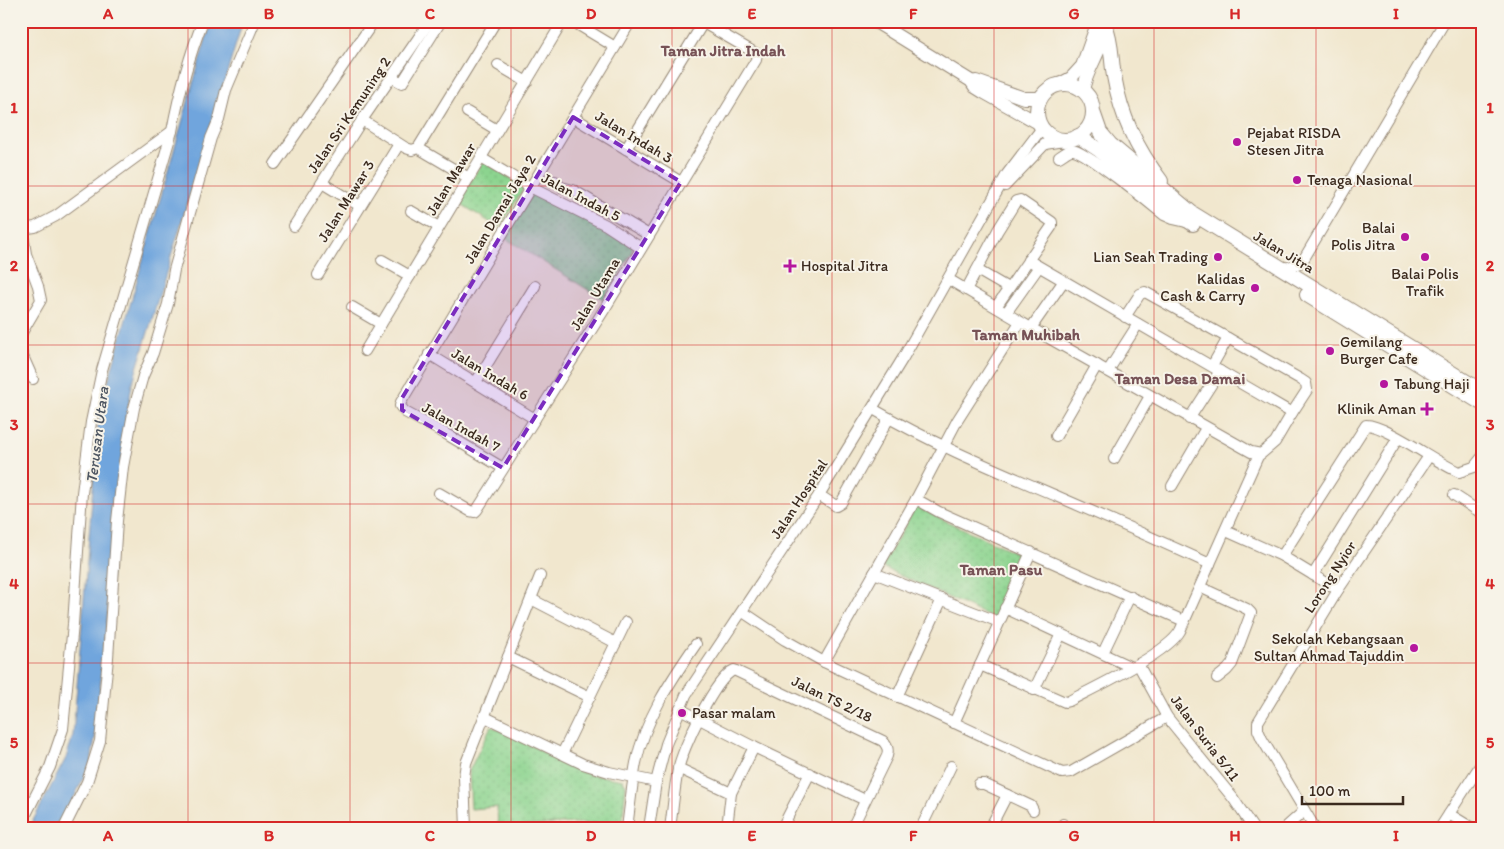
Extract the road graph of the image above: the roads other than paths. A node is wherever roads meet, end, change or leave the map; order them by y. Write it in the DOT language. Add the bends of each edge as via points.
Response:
graph roads {
  1 [pos="203,21"];
  2 [pos="255,21"];
  3 [pos="374,21"];
  4 [pos="430,21"];
  5 [pos="441,21"];
  6 [pos="563,21"];
  7 [pos="572,21"];
  8 [pos="631,21"];
  9 [pos="874,21"];
  10 [pos="1444,21"];
  11 [pos="492,22"];
  12 [pos="702,22"];
  13 [pos="1103,23"];
  14 [pos="616,47"];
  15 [pos="498,65"];
  16 [pos="391,77"];
  17 [pos="971,81"];
  18 [pos="526,82"];
  19 [pos="1058,85"];
  20 [pos="1083,91"];
  21 [pos="1041,98"];
  22 [pos="467,112"];
  23 [pos="1093,112"];
  24 [pos="572,117"];
  25 [pos="362,120"];
  26 [pos="1041,126"];
  27 [pos="498,130"];
  28 [pos="172,131"];
  29 [pos="1074,138"];
  30 [pos="399,144"];
  31 [pos="418,148"];
  32 [pos="626,149"];
  33 [pos="1059,157"];
  34 [pos="481,158"];
  35 [pos="275,164"];
  36 [pos="469,178"];
  37 [pos="555,181"];
  38 [pos="681,182"];
  39 [pos="322,183"];
  40 [pos="530,188"];
  41 [pos="997,194"];
  42 [pos="1176,201"];
  43 [pos="360,206"];
  44 [pos="411,211"];
  45 [pos="613,213"];
  46 [pos="1189,222"];
  47 [pos="606,225"];
  48 [pos="294,226"];
  49 [pos="439,227"];
  50 [pos="22,229"];
  51 [pos="649,234"];
  52 [pos="641,248"];
  53 [pos="382,260"];
  54 [pos="1028,260"];
  55 [pos="1302,262"];
  56 [pos="1038,268"];
  57 [pos="1280,268"];
  58 [pos="977,270"];
  59 [pos="318,275"];
  60 [pos="410,276"];
  61 [pos="948,279"];
  62 [pos="1063,282"];
  63 [pos="535,286"];
  64 [pos="1311,287"];
  65 [pos="1008,288"];
  66 [pos="966,290"];
  67 [pos="352,307"];
  68 [pos="996,308"];
  69 [pos="1006,313"];
  70 [pos="1125,317"];
  71 [pos="1020,322"];
  72 [pos="382,324"];
  73 [pos="1138,324"];
  74 [pos="1031,328"];
  75 [pos="21,334"];
  76 [pos="1228,338"];
  77 [pos="21,352"];
  78 [pos="365,352"];
  79 [pos="429,354"];
  80 [pos="1097,365"];
  81 [pos="1216,368"];
  82 [pos="1108,372"];
  83 [pos="34,379"];
  84 [pos="476,382"];
  85 [pos="1483,392"];
  86 [pos="1150,396"];
  87 [pos="1483,404"];
  88 [pos="873,409"];
  89 [pos="405,412"];
  90 [pos="1292,413"];
  91 [pos="889,418"];
  92 [pos="1189,418"];
  93 [pos="535,419"];
  94 [pos="1206,428"];
  95 [pos="1056,436"];
  96 [pos="1398,438"];
  97 [pos="942,447"];
  98 [pos="1259,454"];
  99 [pos="1428,456"];
  100 [pos="1483,456"];
  101 [pos="1114,459"];
  102 [pos="503,468"];
  103 [pos="1172,486"];
  104 [pos="439,493"];
  105 [pos="820,495"];
  106 [pos="1454,495"];
  107 [pos="916,499"];
  108 [pos="1483,514"];
  109 [pos="1226,531"];
  110 [pos="1030,552"];
  111 [pos="1282,556"];
  112 [pos="1210,564"];
  113 [pos="874,573"];
  114 [pos="1313,575"];
  115 [pos="540,576"];
  116 [pos="1200,587"];
  117 [pos="1338,590"];
  118 [pos="1130,596"];
  119 [pos="531,599"];
  120 [pos="942,599"];
  121 [pos="1005,608"];
  122 [pos="742,612"];
  123 [pos="1184,621"];
  124 [pos="626,622"];
  125 [pos="999,622"];
  126 [pos="1061,634"];
  127 [pos="616,643"];
  128 [pos="696,644"];
  129 [pos="1103,653"];
  130 [pos="508,657"];
  131 [pos="824,662"];
  132 [pos="980,665"];
  133 [pos="1134,665"];
  134 [pos="1218,678"];
  135 [pos="1034,690"];
  136 [pos="590,697"];
  137 [pos="897,697"];
  138 [pos="680,709"];
  139 [pos="485,716"];
  140 [pos="1167,717"];
  141 [pos="698,718"];
  142 [pos="954,723"];
  143 [pos="754,747"];
  144 [pos="562,754"];
  145 [pos="1483,761"];
  146 [pos="950,766"];
  147 [pos="678,768"];
  148 [pos="810,773"];
  149 [pos="634,777"];
  150 [pos="656,782"];
  151 [pos="979,784"];
  152 [pos="731,793"];
  153 [pos="1007,795"];
  154 [pos="865,800"];
  155 [pos="1033,810"];
  156 [pos="1304,811"];
  157 [pos="1449,814"];
  158 [pos="21,824"];
  159 [pos="64,828"];
  160 [pos="466,828"];
  161 [pos="627,828"];
  162 [pos="649,828"];
  163 [pos="670,828"];
  164 [pos="727,828"];
  165 [pos="782,828"];
  166 [pos="852,828"];
  167 [pos="921,828"];
  168 [pos="990,828"];
  169 [pos="1254,828"];
  170 [pos="1285,828"];
  171 [pos="1315,828"];
  172 [pos="1440,828"];
  173 [pos="1472,828"];
  1 -- 28 [label="street"];
  2 -- 159 [label="street" via="226,90 174,270 168,304 134,408 117,521 100,741 87,782"];
  3 -- 35 [label="street"];
  4 -- 16 [label="street, Jalan Sri Kemuning 2"];
  5 -- 16 [label="street" via="402,82"];
  6 -- 18 [label="street, Jalan Mawar"];
  7 -- 14 [label="street"];
  8 -- 14 [label="street, Jalan Damai Jaya 2"];
  9 -- 17 [label="main road"];
  10 -- 55 [label="street"];
  11 -- 31 [label="street"];
  12 -- 32 [label="street"];
  12 -- 38 [label="street, Jalan Utama" via="757,54"];
  13 -- 19 [label="main road" via="1082,66 1071,78"];
  13 -- 20 [label="main road" via="1100,46"];
  13 -- 42 [label="highway" via="1109,35 1116,89 1127,126 1146,160"];
  14 -- 24 [label="street, Jalan Damai Jaya 2"];
  15 -- 18 [label="street"];
  16 -- 25 [label="street, Jalan Sri Kemuning 2"];
  17 -- 21 [label="main road" via="1024,98"];
  17 -- 26 [label="main road" via="975,87"];
  18 -- 27 [label="street, Jalan Mawar"];
  19 -- 20 [label="highway" via="1071,85"];
  19 -- 21 [label="highway"];
  20 -- 23 [label="highway"];
  21 -- 26 [label="highway" via="1038,111"];
  22 -- 27 [label="street"];
  23 -- 29 [label="highway" via="1087,129"];
  23 -- 42 [label="highway, Jalan Jitra" via="1100,132 1110,144"];
  24 -- 32 [label="street, Jalan Indah 3"];
  24 -- 40 [label="street, Jalan Damai Jaya 2"];
  25 -- 30 [label="street"];
  25 -- 39 [label="street, Jalan Sri Kemuning 2"];
  26 -- 29 [label="highway" via="1054,138"];
  26 -- 41 [label="street, Jalan Hospital"];
  27 -- 34 [label="street, Jalan Mawar"];
  28 -- 50 [label="street" via="56,216"];
  28 -- 158 [label="street" via="102,370 91,422 82,493 74,624 63,729 50,767"];
  29 -- 41 [label="street, Jalan Hospital" via="1042,147"];
  29 -- 46 [label="highway, Jalan Jitra" via="1099,150 1158,201"];
  30 -- 31 [label="street" via="412,150"];
  30 -- 43 [label="street, Jalan Mawar 3"];
  31 -- 36 [label="street"];
  32 -- 38 [label="street, Jalan Indah 3"];
  33 -- 46 [label="street" via="1071,150 1078,151 1164,215"];
  34 -- 36 [label="street, Jalan Mawar"];
  34 -- 40 [label="street, Jalan Indah 5"];
  36 -- 49 [label="street, Jalan Mawar"];
  37 -- 45 [label="street"];
  38 -- 51 [label="street, Jalan Utama"];
  39 -- 43 [label="street"];
  39 -- 48 [label="street, Jalan Sri Kemuning 2"];
  40 -- 47 [label="street, Jalan Indah 5"];
  40 -- 79 [label="street, Jalan Damai Jaya 2"];
  41 -- 61 [label="street, Jalan Hospital"];
  42 -- 57 [label="highway, Jalan Jitra"];
  43 -- 59 [label="street, Jalan Mawar 3"];
  44 -- 49 [label="street"];
  45 -- 47 [label="street"];
  45 -- 51 [label="street"];
  46 -- 87 [label="highway, Jalan Jitra"];
  47 -- 52 [label="street, Jalan Indah 5"];
  49 -- 60 [label="street, Jalan Mawar"];
  50 -- 75 [label="street" via="40,300"];
  51 -- 52 [label="street, Jalan Utama"];
  52 -- 93 [label="street, Jalan Utama"];
  53 -- 60 [label="street"];
  54 -- 56 [label="street"];
  54 -- 58 [label="street" via="1052,222 1018,200"];
  54 -- 65 [label="street"];
  55 -- 57 [label="street"];
  55 -- 64 [label="street"];
  56 -- 62 [label="street"];
  56 -- 69 [label="street"];
  57 -- 64 [label="highway, Jalan Jitra"];
  58 -- 65 [label="street"];
  58 -- 66 [label="street"];
  60 -- 72 [label="street, Jalan Mawar"];
  61 -- 66 [label="street"];
  61 -- 88 [label="street, Jalan Hospital"];
  62 -- 70 [label="street"];
  62 -- 74 [label="street"];
  63 -- 84 [label="street"];
  64 -- 85 [label="highway, Jalan Jitra"];
  65 -- 68 [label="street"];
  66 -- 68 [label="street"];
  67 -- 72 [label="street"];
  68 -- 69 [label="street"];
  69 -- 71 [label="street"];
  70 -- 73 [label="street"];
  70 -- 76 [label="street" via="1140,294 1145,292"];
  71 -- 74 [label="street"];
  71 -- 97 [label="street"];
  72 -- 78 [label="street, Jalan Mawar"];
  73 -- 81 [label="street"];
  73 -- 82 [label="street"];
  74 -- 80 [label="street"];
  76 -- 81 [label="street"];
  76 -- 90 [label="street" via="1306,383 1307,390"];
  77 -- 83 [label="street"];
  79 -- 84 [label="street, Jalan Indah 6"];
  79 -- 89 [label="street, Jalan Damai Jaya 2" via="402,398 400,406"];
  80 -- 82 [label="street"];
  80 -- 95 [label="street"];
  81 -- 90 [label="street"];
  81 -- 92 [label="street"];
  82 -- 86 [label="street"];
  84 -- 93 [label="street, Jalan Indah 6"];
  86 -- 92 [label="street"];
  86 -- 101 [label="street"];
  88 -- 91 [label="street"];
  88 -- 105 [label="street, Jalan Hospital"];
  89 -- 102 [label="street, Jalan Indah 7"];
  90 -- 98 [label="street" via="1275,442"];
  91 -- 97 [label="street"];
  91 -- 105 [label="street" via="841,503 836,506"];
  92 -- 94 [label="street"];
  93 -- 102 [label="street, Jalan Utama"];
  94 -- 98 [label="street"];
  94 -- 103 [label="street"];
  96 -- 99 [label="street"];
  96 -- 111 [label="street" via="1366,425"];
  96 -- 114 [label="street"];
  97 -- 107 [label="street"];
  97 -- 112 [label="street"];
  98 -- 109 [label="street"];
  99 -- 100 [label="street" via="1459,472 1474,467"];
  99 -- 117 [label="street, Lorong Nyior"];
  102 -- 104 [label="street, Jalan Utama" via="475,512"];
  105 -- 122 [label="street, Jalan Hospital"];
  106 -- 108 [label="street"];
  107 -- 110 [label="street"];
  107 -- 113 [label="street"];
  109 -- 111 [label="street"];
  109 -- 112 [label="street"];
  110 -- 118 [label="street"];
  110 -- 121 [label="street"];
  111 -- 114 [label="street"];
  112 -- 116 [label="street"];
  113 -- 120 [label="street"];
  113 -- 131 [label="street"];
  114 -- 117 [label="street"];
  115 -- 119 [label="street"];
  116 -- 123 [label="street"];
  116 -- 134 [label="street" via="1251,613 1232,664"];
  117 -- 156 [label="street, Lorong Nyior" via="1257,726"];
  118 -- 123 [label="street"];
  118 -- 129 [label="street"];
  119 -- 127 [label="street"];
  119 -- 130 [label="street"];
  120 -- 125 [label="street"];
  120 -- 137 [label="street"];
  121 -- 125 [label="street"];
  121 -- 126 [label="street"];
  122 -- 131 [label="street"];
  122 -- 138 [label="street, Jalan Hospital" via="694,682"];
  123 -- 133 [label="street" via="1174,640"];
  124 -- 127 [label="street"];
  125 -- 132 [label="street"];
  126 -- 129 [label="street"];
  126 -- 135 [label="street"];
  127 -- 136 [label="street"];
  128 -- 149 [label="street" via="655,709 640,745"];
  129 -- 133 [label="street"];
  130 -- 136 [label="street"];
  130 -- 139 [label="street"];
  131 -- 137 [label="street"];
  132 -- 135 [label="street"];
  132 -- 142 [label="street"];
  133 -- 135 [label="street" via="1069,701 1061,702"];
  133 -- 140 [label="street, Jalan Suria 5/11"];
  136 -- 144 [label="street"];
  137 -- 142 [label="street"];
  138 -- 141 [label="street"];
  138 -- 150 [label="street, Jalan Hospital"];
  139 -- 144 [label="street"];
  139 -- 160 [label="street" via="464,769"];
  140 -- 142 [label="street" via="1071,772 1062,773"];
  140 -- 169 [label="street, Jalan Suria 5/11"];
  141 -- 143 [label="street"];
  141 -- 147 [label="street, Jalan TS 2/18"];
  141 -- 154 [label="street, Jalan TS 2/18" via="728,674 737,670 882,740 888,747 887,756"];
  143 -- 148 [label="street"];
  143 -- 152 [label="street"];
  144 -- 149 [label="street" via="600,770"];
  145 -- 157 [label="street"];
  146 -- 167 [label="street"];
  147 -- 152 [label="street"];
  147 -- 163 [label="street, Jalan TS 2/18"];
  148 -- 154 [label="street"];
  148 -- 165 [label="street"];
  149 -- 150 [label="street"];
  149 -- 161 [label="street"];
  150 -- 162 [label="street, Jalan Hospital"];
  151 -- 153 [label="street"];
  152 -- 164 [label="street"];
  153 -- 155 [label="street"];
  153 -- 168 [label="street"];
  154 -- 166 [label="street, Jalan TS 2/18"];
  156 -- 170 [label="street"];
  156 -- 171 [label="street"];
  157 -- 172 [label="street"];
  157 -- 173 [label="street"];
}
